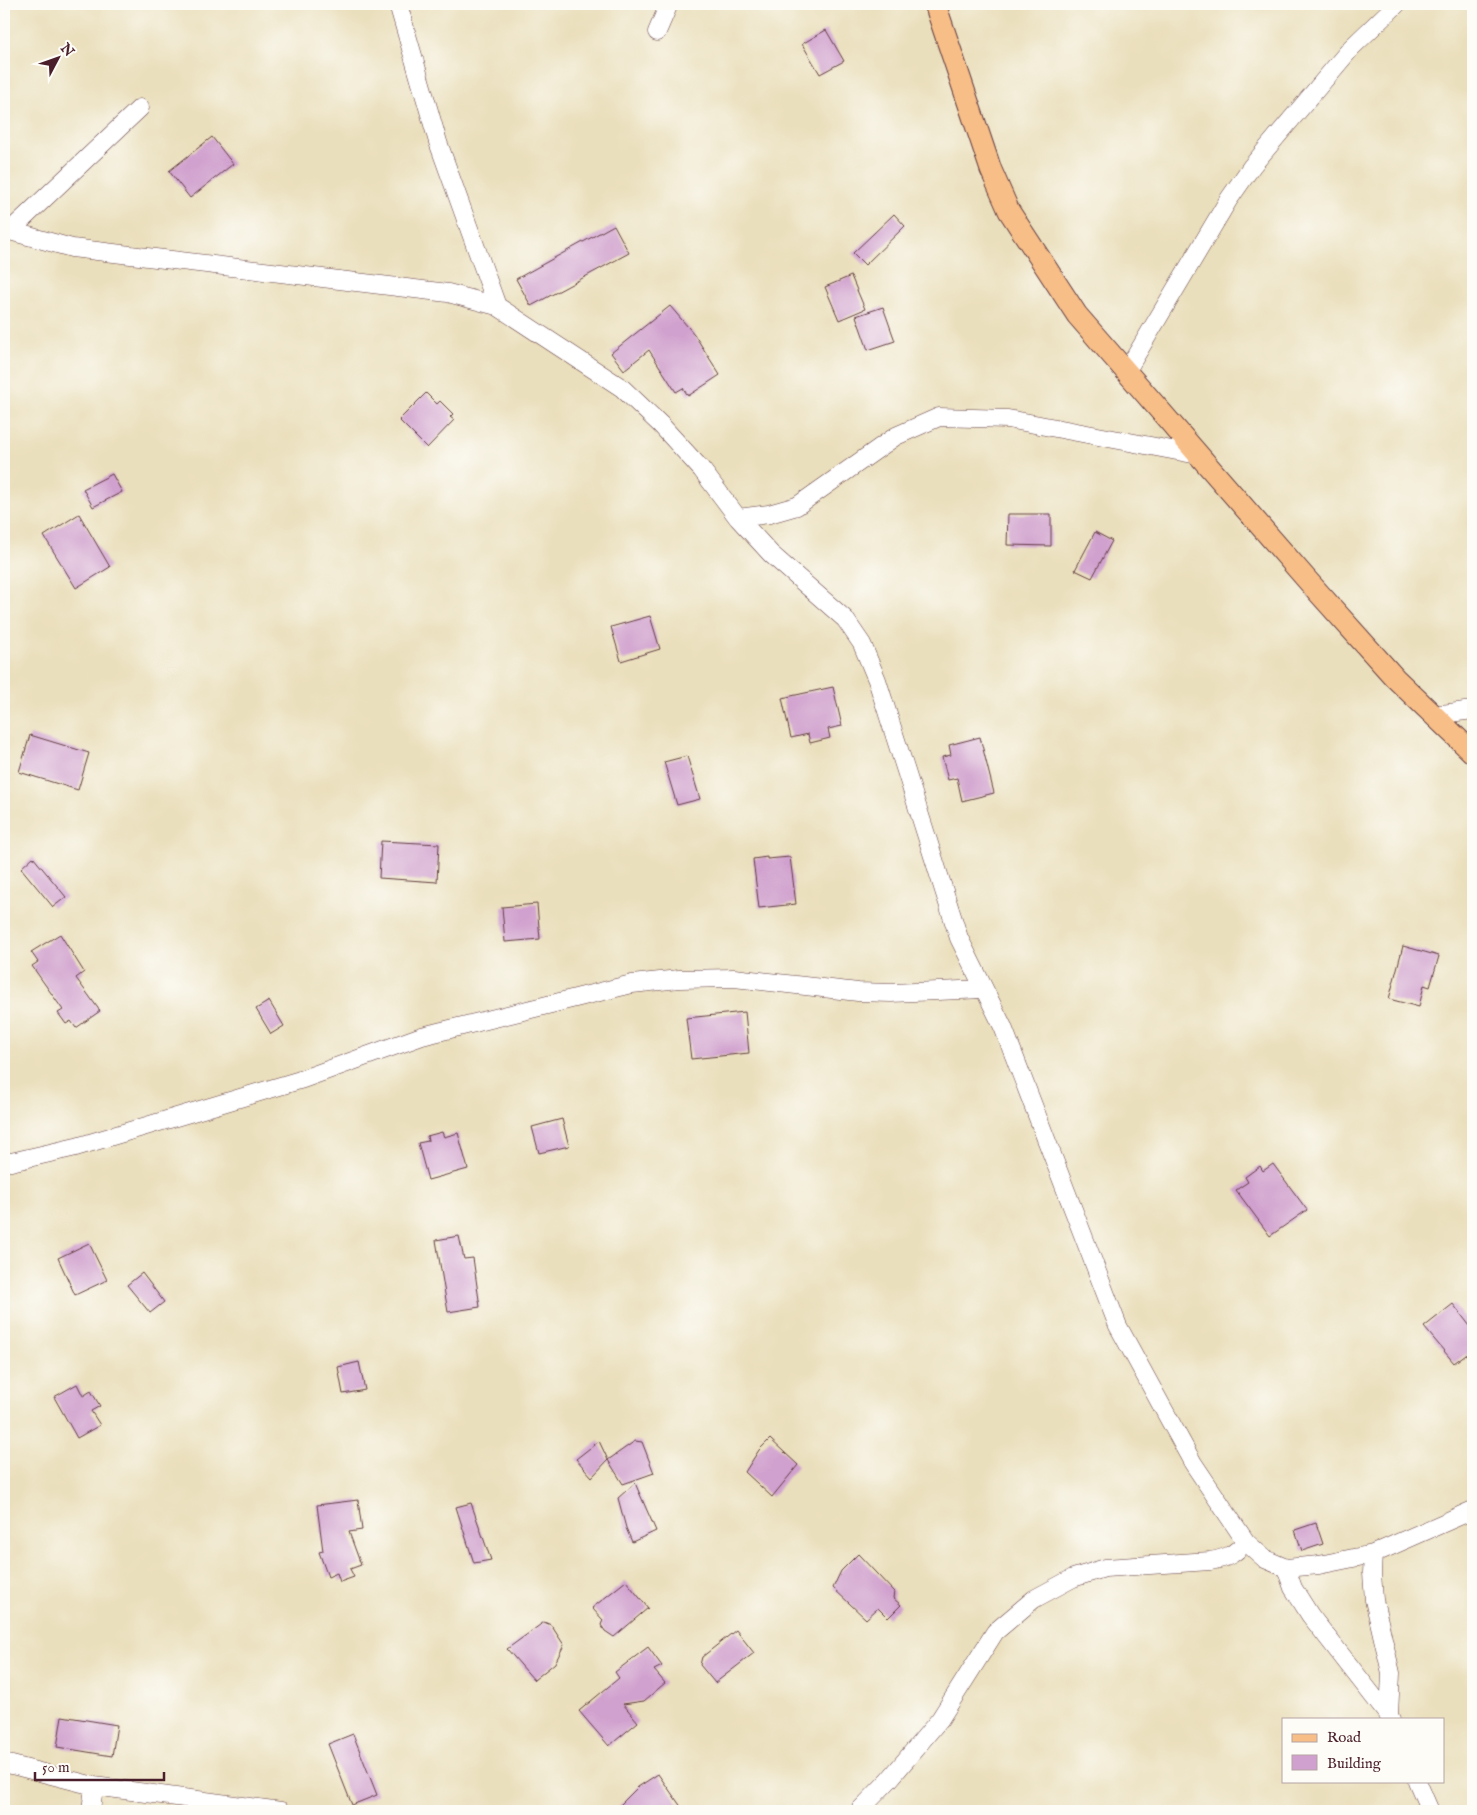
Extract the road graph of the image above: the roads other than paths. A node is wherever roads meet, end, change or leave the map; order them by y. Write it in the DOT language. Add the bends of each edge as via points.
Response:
graph roads {
  1 [pos="398,4"];
  2 [pos="669,4"];
  3 [pos="935,4"];
  4 [pos="1397,4"];
  5 [pos="657,32"];
  6 [pos="140,108"];
  7 [pos="7,229"];
  8 [pos="497,306"];
  9 [pos="1126,372"];
  10 [pos="1198,454"];
  11 [pos="738,518"];
  12 [pos="1473,710"];
  13 [pos="1434,715"];
  14 [pos="1473,753"];
  15 [pos="984,989"];
  16 [pos="4,1161"];
  17 [pos="1473,1510"];
  18 [pos="1246,1542"];
  19 [pos="1373,1554"];
  20 [pos="1286,1568"];
  21 [pos="1390,1717"];
  22 [pos="4,1763"];
  23 [pos="1417,1782"];
  24 [pos="94,1786"];
  25 [pos="90,1811"];
  26 [pos="281,1811"];
  27 [pos="858,1811"];
  28 [pos="1430,1811"];
  1 -- 8 [label="street" via="438,142"];
  2 -- 5 [label="street"];
  3 -- 9 [label="main road" via="991,170 1009,211 1077,315"];
  4 -- 9 [label="street" via="1352,47 1252,166"];
  6 -- 7 [label="street"];
  7 -- 8 [label="street" via="72,248 448,293"];
  8 -- 11 [label="street" via="622,388 702,470"];
  9 -- 10 [label="main road"];
  10 -- 11 [label="street" via="1008,420 939,417 896,436 797,506"];
  10 -- 13 [label="main road" via="1309,582"];
  11 -- 15 [label="street" via="772,554 845,619 862,644 880,689 959,938"];
  12 -- 13 [label="street"];
  13 -- 14 [label="main road"];
  15 -- 16 [label="street" via="858,992 734,978 632,984 422,1036 291,1083 76,1147"];
  15 -- 18 [label="street" via="1003,1027 1118,1326 1193,1464"];
  17 -- 19 [label="street"];
  18 -- 20 [label="street" via="1265,1559"];
  18 -- 27 [label="street" via="1226,1559 1105,1568 1073,1578 1034,1599 994,1632 940,1719"];
  19 -- 20 [label="street"];
  19 -- 21 [label="street" via="1374,1600 1391,1673"];
  20 -- 21 [label="street" via="1293,1588 1310,1615"];
  22 -- 24 [label="street"];
  23 -- 28 [label="street"];
  24 -- 25 [label="street"];
  24 -- 26 [label="street"];
}
